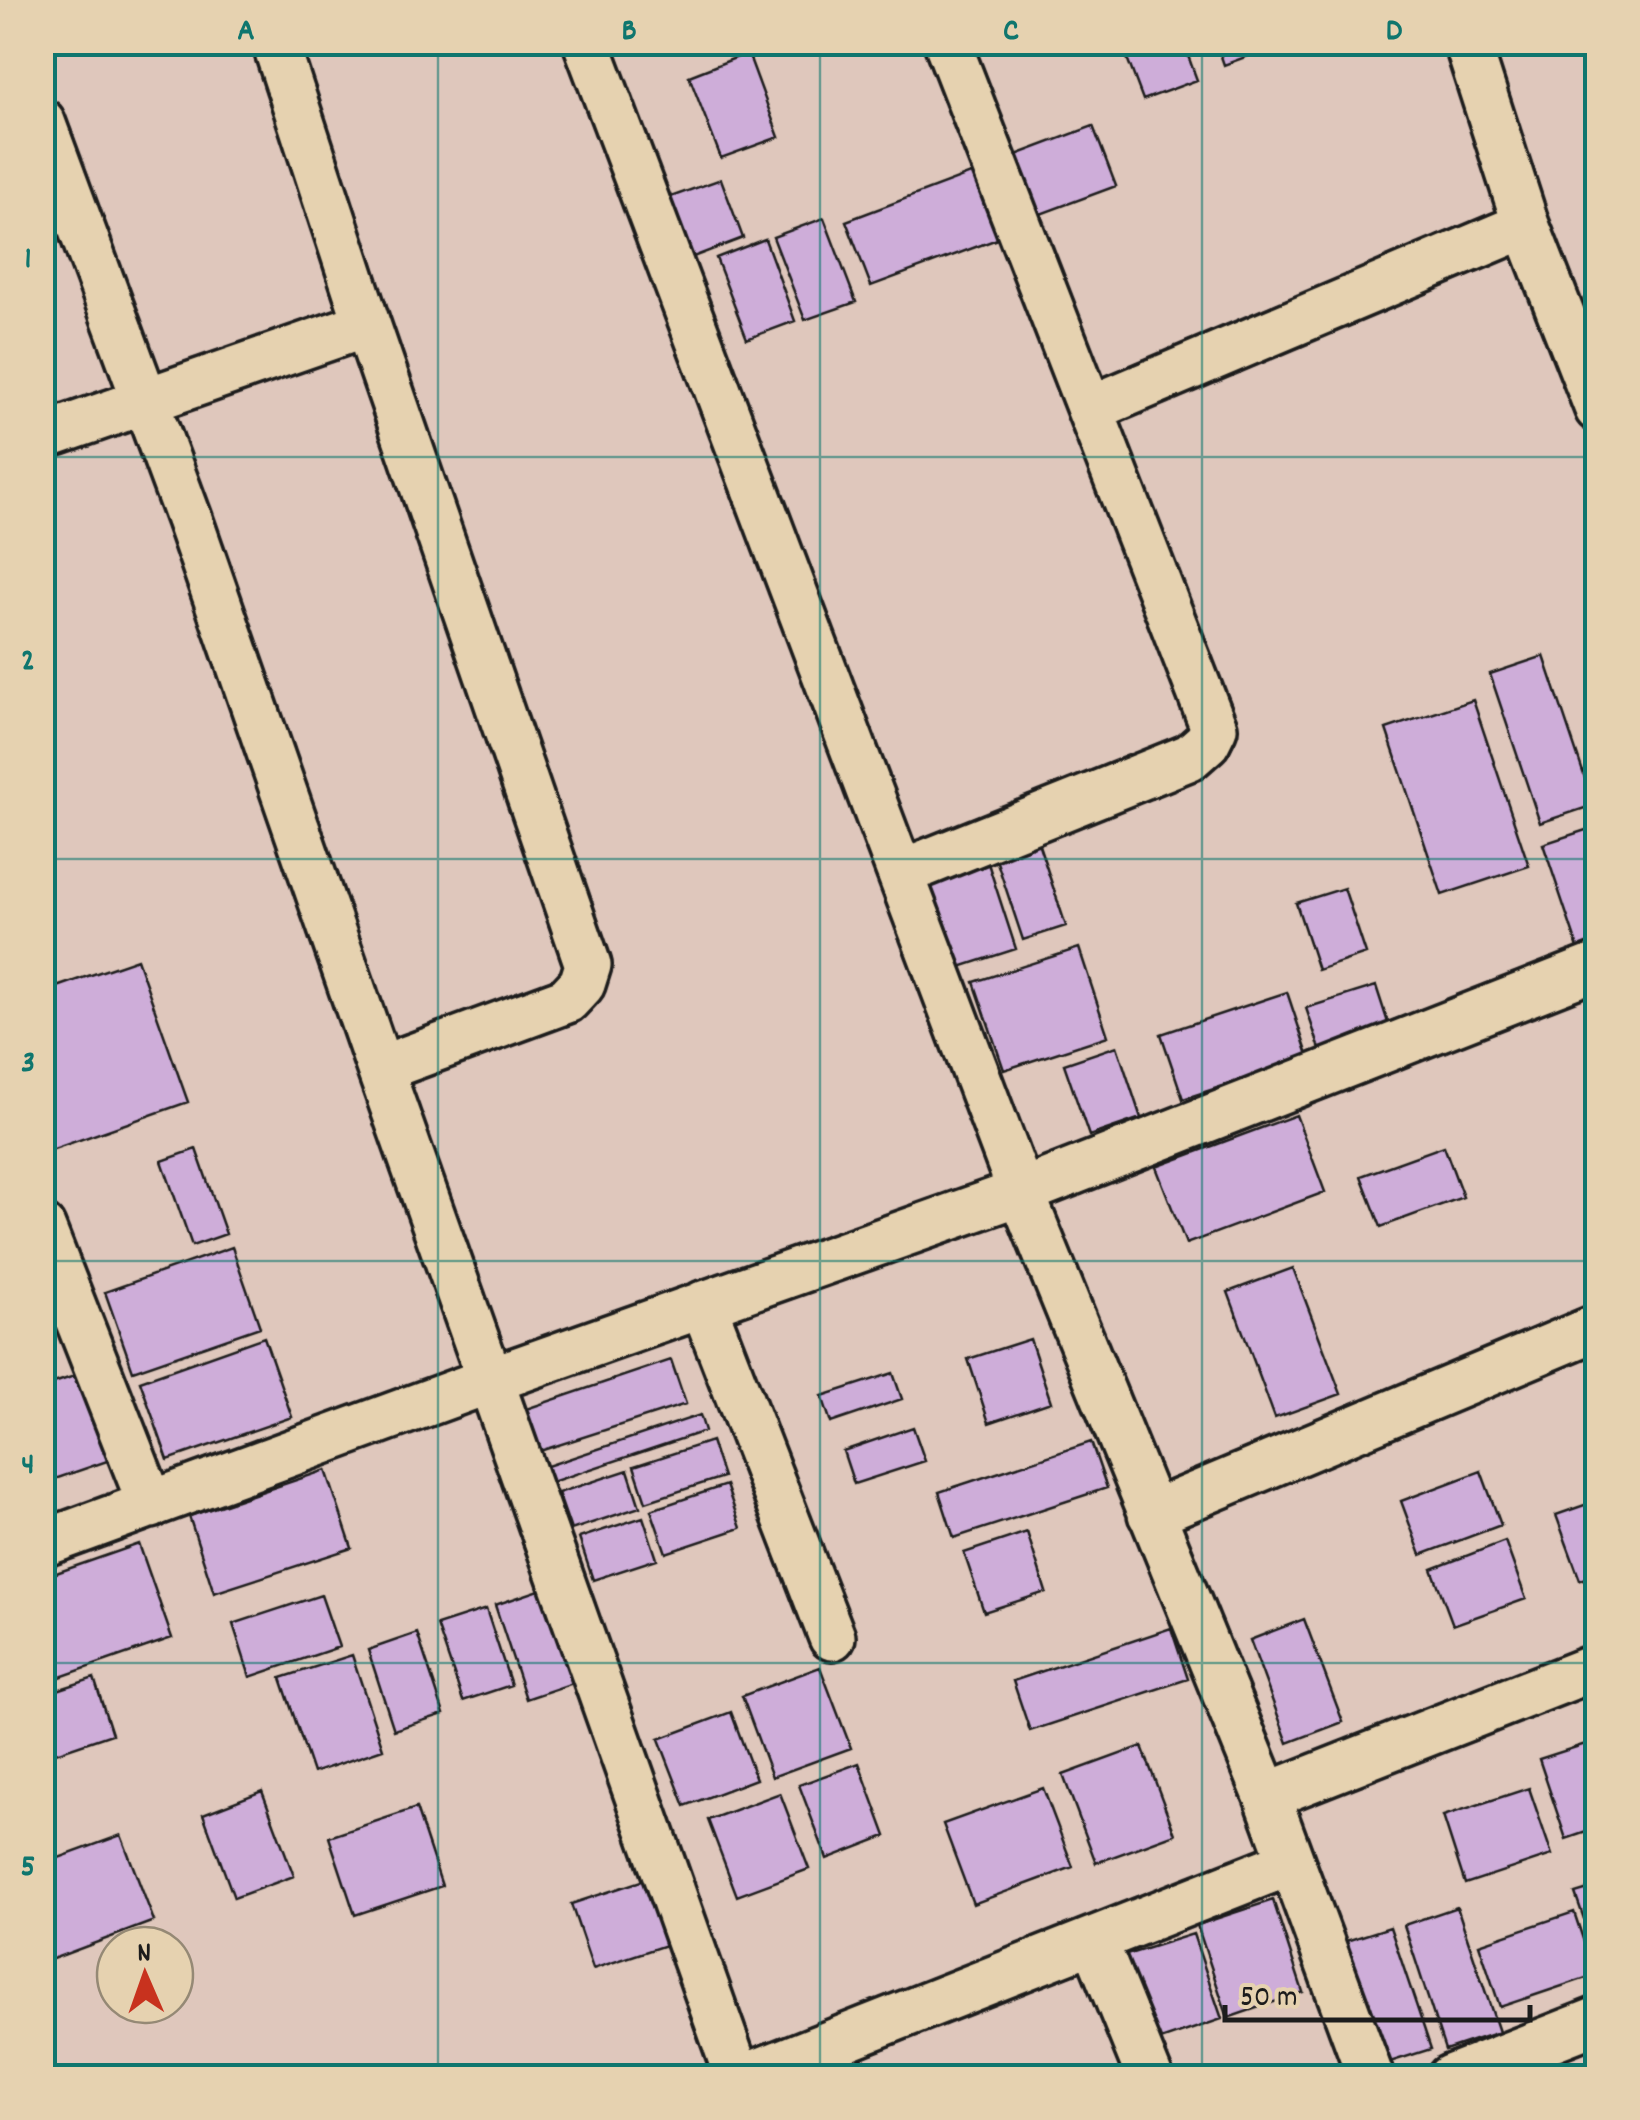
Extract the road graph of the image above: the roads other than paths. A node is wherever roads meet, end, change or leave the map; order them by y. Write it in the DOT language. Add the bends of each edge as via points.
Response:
graph roads {
  1 [pos="275,42"];
  2 [pos="586,42"];
  3 [pos="947,42"];
  4 [pos="1466,42"];
  5 [pos="42,122"];
  6 [pos="1526,225"];
  7 [pos="367,324"];
  8 [pos="144,403"];
  9 [pos="1090,409"];
  10 [pos="1598,409"];
  11 [pos="42,436"];
  12 [pos="901,873"];
  13 [pos="1598,966"];
  14 [pos="380,1069"];
  15 [pos="1022,1192"];
  16 [pos="42,1226"];
  17 [pos="703,1304"];
  18 [pos="1598,1328"];
  19 [pos="490,1380"];
  20 [pos="151,1506"];
  21 [pos="1151,1514"];
  22 [pos="42,1544"];
  23 [pos="832,1637"];
  24 [pos="1598,1666"];
  25 [pos="1267,1796"];
  26 [pos="1291,1862"];
  27 [pos="1094,1940"];
  28 [pos="1598,2020"];
  29 [pos="741,2078"];
  30 [pos="1150,2078"];
  31 [pos="1371,2078"];
  32 [pos="1450,2078"];
  1 -- 7 [label="street"];
  2 -- 12 [label="street"];
  3 -- 9 [label="street"];
  4 -- 6 [label="street"];
  5 -- 8 [label="street"];
  6 -- 9 [label="street"];
  6 -- 10 [label="street"];
  7 -- 8 [label="street"];
  7 -- 14 [label="street" via="588,965 567,1000"];
  8 -- 11 [label="street"];
  8 -- 14 [label="street"];
  9 -- 12 [label="street" via="1214,728 1190,757"];
  12 -- 15 [label="street"];
  13 -- 15 [label="street"];
  14 -- 19 [label="street"];
  15 -- 17 [label="street"];
  15 -- 21 [label="street"];
  16 -- 20 [label="street"];
  17 -- 19 [label="street"];
  17 -- 23 [label="street"];
  18 -- 21 [label="street"];
  19 -- 20 [label="street"];
  19 -- 29 [label="street"];
  20 -- 22 [label="street"];
  21 -- 25 [label="street"];
  24 -- 25 [label="street"];
  25 -- 26 [label="street"];
  26 -- 27 [label="street"];
  26 -- 31 [label="street"];
  27 -- 29 [label="street"];
  27 -- 30 [label="street"];
  28 -- 32 [label="street"];
}
